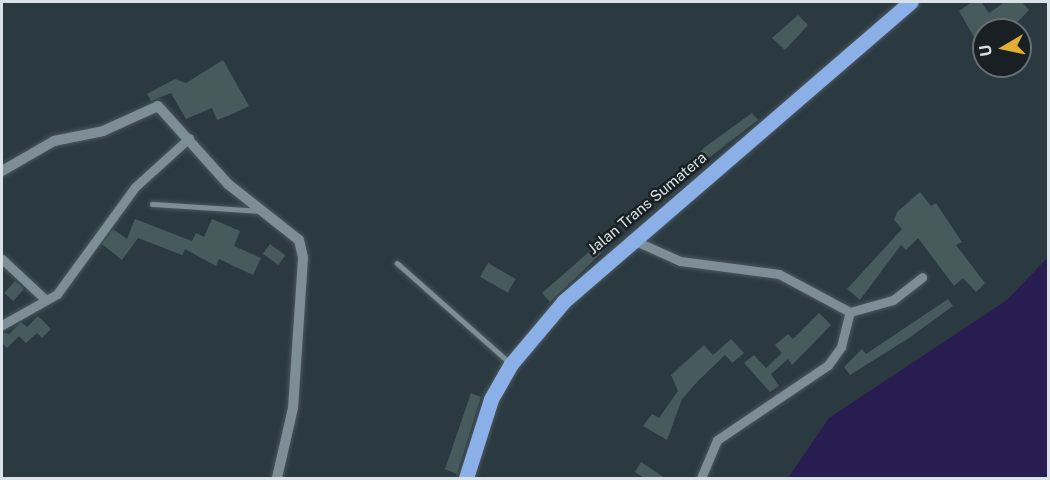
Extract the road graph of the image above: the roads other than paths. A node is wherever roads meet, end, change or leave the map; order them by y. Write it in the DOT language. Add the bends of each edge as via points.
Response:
graph roads {
  1 [pos="911,2"];
  2 [pos="189,138"];
  3 [pos="2,171"];
  4 [pos="152,204"];
  5 [pos="259,211"];
  6 [pos="631,239"];
  7 [pos="2,259"];
  8 [pos="397,263"];
  9 [pos="922,277"];
  10 [pos="46,300"];
  11 [pos="850,312"];
  12 [pos="2,326"];
  13 [pos="511,364"];
  14 [pos="277,478"];
  15 [pos="466,478"];
  16 [pos="701,478"];
  1 -- 6 [label="highway, Jalan Trans Sumatera"];
  2 -- 3 [label="street" via="167,111 153,106 103,131 47,144"];
  2 -- 5 [label="street"];
  2 -- 10 [label="street" via="135,187 63,288"];
  4 -- 5 [label="lane"];
  5 -- 14 [label="street" via="299,240 303,258 293,408"];
  6 -- 11 [label="street" via="680,261 779,274"];
  6 -- 13 [label="highway, Jalan Trans Sumatera" via="564,301"];
  7 -- 10 [label="street"];
  8 -- 13 [label="lane"];
  9 -- 11 [label="street" via="893,300"];
  10 -- 12 [label="street"];
  11 -- 16 [label="street" via="841,347 828,365 725,433 709,451"];
  13 -- 15 [label="highway, Jalan Trans Sumatera" via="491,399"];
}
